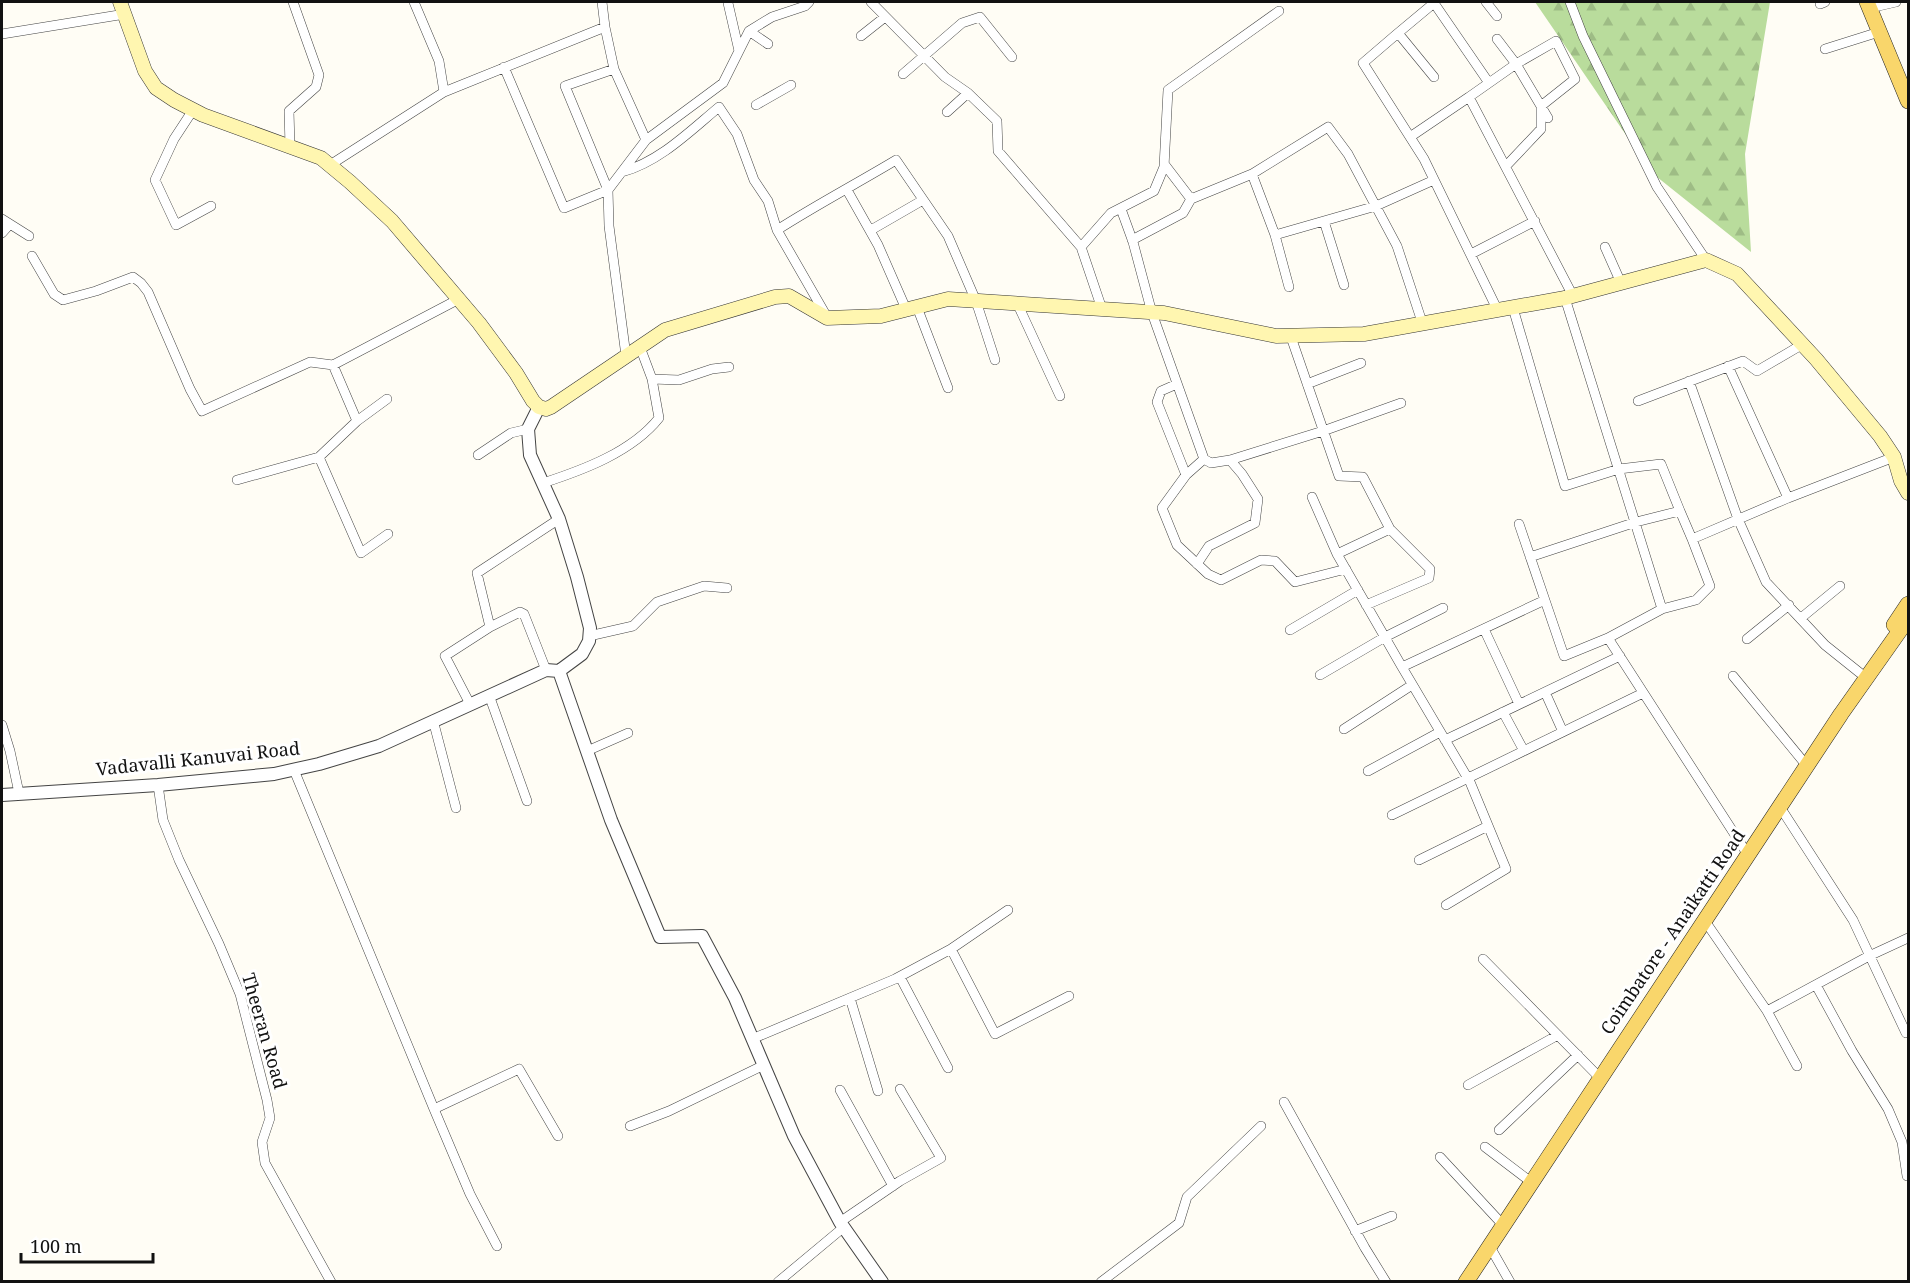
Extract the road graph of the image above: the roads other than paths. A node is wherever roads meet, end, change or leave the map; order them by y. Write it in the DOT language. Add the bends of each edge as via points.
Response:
graph roads {
  1 [pos="293,2"];
  2 [pos="414,2"];
  3 [pos="602,2"];
  4 [pos="809,2"];
  5 [pos="871,2"];
  6 [pos="1435,2"];
  7 [pos="1486,2"];
  8 [pos="1570,2"];
  9 [pos="1896,2"];
  10 [pos="728,3"];
  11 [pos="1868,5"];
  12 [pos="123,8"];
  13 [pos="1279,11"];
  14 [pos="1497,16"];
  15 [pos="885,17"];
  16 [pos="605,27"];
  17 [pos="749,31"];
  18 [pos="1879,32"];
  19 [pos="1398,33"];
  20 [pos="2,34"];
  21 [pos="861,36"];
  22 [pos="1497,39"];
  23 [pos="768,44"];
  24 [pos="1825,49"];
  25 [pos="739,51"];
  26 [pos="924,56"];
  27 [pos="1012,57"];
  28 [pos="1516,64"];
  29 [pos="504,67"];
  30 [pos="614,69"];
  31 [pos="903,74"];
  32 [pos="1434,77"];
  33 [pos="1490,83"];
  34 [pos="791,85"];
  35 [pos="444,92"];
  36 [pos="968,93"];
  37 [pos="1469,98"];
  38 [pos="1908,101"];
  39 [pos="756,105"];
  40 [pos="1541,106"];
  41 [pos="193,110"];
  42 [pos="947,112"];
  43 [pos="1548,118"];
  44 [pos="1410,137"];
  45 [pos="646,140"];
  46 [pos="290,146"];
  47 [pos="330,165"];
  48 [pos="1164,165"];
  49 [pos="1506,166"];
  50 [pos="622,172"];
  51 [pos="1252,174"];
  52 [pos="1434,180"];
  53 [pos="608,190"];
  54 [pos="847,190"];
  55 [pos="1191,199"];
  56 [pos="923,200"];
  57 [pos="211,206"];
  58 [pos="1376,206"];
  59 [pos="1121,209"];
  60 [pos="6,221"];
  61 [pos="1324,221"];
  62 [pos="1535,221"];
  63 [pos="777,230"];
  64 [pos="871,230"];
  65 [pos="2,233"];
  66 [pos="1275,235"];
  67 [pos="29,236"];
  68 [pos="1132,240"];
  69 [pos="1081,247"];
  70 [pos="1605,247"];
  71 [pos="1471,254"];
  72 [pos="32,256"];
  73 [pos="1706,260"];
  74 [pos="1621,283"];
  75 [pos="1344,285"];
  76 [pos="1289,287"];
  77 [pos="1569,297"];
  78 [pos="459,298"];
  79 [pos="976,301"];
  80 [pos="1018,305"];
  81 [pos="912,308"];
  82 [pos="1513,308"];
  83 [pos="1102,309"];
  84 [pos="1498,310"];
  85 [pos="1152,313"];
  86 [pos="827,318"];
  87 [pos="1423,325"];
  88 [pos="1291,337"];
  89 [pos="1803,344"];
  90 [pos="640,347"];
  91 [pos="626,356"];
  92 [pos="994,360"];
  93 [pos="1361,363"];
  94 [pos="333,365"];
  95 [pos="1728,366"];
  96 [pos="729,367"];
  97 [pos="652,379"];
  98 [pos="1689,381"];
  99 [pos="1177,384"];
  100 [pos="1308,384"];
  101 [pos="948,388"];
  102 [pos="1060,396"];
  103 [pos="387,399"];
  104 [pos="1638,401"];
  105 [pos="1401,403"];
  106 [pos="539,407"];
  107 [pos="357,421"];
  108 [pos="528,429"];
  109 [pos="1323,431"];
  110 [pos="478,455"];
  111 [pos="319,457"];
  112 [pos="1204,459"];
  113 [pos="1230,460"];
  114 [pos="1896,463"];
  115 [pos="1619,469"];
  116 [pos="1186,475"];
  117 [pos="237,480"];
  118 [pos="1908,481"];
  119 [pos="543,483"];
  120 [pos="1908,493"];
  121 [pos="1312,497"];
  122 [pos="1788,498"];
  123 [pos="1680,511"];
  124 [pos="559,519"];
  125 [pos="1738,519"];
  126 [pos="1636,522"];
  127 [pos="1519,524"];
  128 [pos="1390,529"];
  129 [pos="388,534"];
  130 [pos="1692,538"];
  131 [pos="1337,554"];
  132 [pos="1530,557"];
  133 [pos="1197,564"];
  134 [pos="1346,569"];
  135 [pos="1840,586"];
  136 [pos="727,588"];
  137 [pos="1358,590"];
  138 [pos="1545,600"];
  139 [pos="1908,604"];
  140 [pos="1366,605"];
  141 [pos="1789,605"];
  142 [pos="1443,608"];
  143 [pos="1662,609"];
  144 [pos="1801,618"];
  145 [pos="1908,619"];
  146 [pos="490,627"];
  147 [pos="1484,629"];
  148 [pos="1290,630"];
  149 [pos="589,636"];
  150 [pos="1385,637"];
  151 [pos="1608,638"];
  152 [pos="1747,639"];
  153 [pos="1620,656"];
  154 [pos="1402,667"];
  155 [pos="553,670"];
  156 [pos="1320,675"];
  157 [pos="1733,676"];
  158 [pos="1861,678"];
  159 [pos="1412,685"];
  160 [pos="1545,692"];
  161 [pos="1643,693"];
  162 [pos="489,695"];
  163 [pos="470,704"];
  164 [pos="1519,704"];
  165 [pos="1503,712"];
  166 [pos="433,720"];
  167 [pos="2,725"];
  168 [pos="1344,729"];
  169 [pos="1563,732"];
  170 [pos="628,733"];
  171 [pos="1442,736"];
  172 [pos="587,751"];
  173 [pos="1524,751"];
  174 [pos="1807,765"];
  175 [pos="294,770"];
  176 [pos="1368,771"];
  177 [pos="1468,779"];
  178 [pos="158,784"];
  179 [pos="19,793"];
  180 [pos="2,795"];
  181 [pos="527,801"];
  182 [pos="1780,807"];
  183 [pos="456,808"];
  184 [pos="1392,815"];
  185 [pos="1488,826"];
  186 [pos="1748,855"];
  187 [pos="1419,860"];
  188 [pos="1446,905"];
  189 [pos="1008,910"];
  190 [pos="1705,921"];
  191 [pos="1908,938"];
  192 [pos="951,949"];
  193 [pos="1869,956"];
  194 [pos="1483,959"];
  195 [pos="900,976"];
  196 [pos="1816,985"];
  197 [pos="1069,996"];
  198 [pos="850,998"];
  199 [pos="1767,1011"];
  200 [pos="1906,1033"];
  201 [pos="1558,1035"];
  202 [pos="752,1039"];
  203 [pos="1578,1055"];
  204 [pos="764,1065"];
  205 [pos="1797,1066"];
  206 [pos="948,1068"];
  207 [pos="1600,1078"];
  208 [pos="1468,1086"];
  209 [pos="900,1089"];
  210 [pos="840,1090"];
  211 [pos="878,1091"];
  212 [pos="1284,1102"];
  213 [pos="434,1109"];
  214 [pos="630,1126"];
  215 [pos="1261,1126"];
  216 [pos="1499,1130"];
  217 [pos="558,1136"];
  218 [pos="1485,1147"];
  219 [pos="1440,1157"];
  220 [pos="1907,1176"];
  221 [pos="1531,1182"];
  222 [pos="893,1186"];
  223 [pos="1392,1216"];
  224 [pos="842,1225"];
  225 [pos="1503,1225"];
  226 [pos="1355,1231"];
  227 [pos="1489,1245"];
  228 [pos="497,1246"];
  229 [pos="331,1281"];
  230 [pos="778,1281"];
  231 [pos="882,1281"];
  232 [pos="1101,1281"];
  233 [pos="1386,1281"];
  234 [pos="1466,1281"];
  235 [pos="1510,1281"];
  1 -- 46 [label="street" via="319,75 316,87 289,111"];
  2 -- 35 [label="street" via="440,61"];
  3 -- 16 [label="street"];
  4 -- 17 [label="street"];
  5 -- 15 [label="street"];
  6 -- 19 [label="street"];
  6 -- 33 [label="street"];
  7 -- 14 [label="street"];
  8 -- 73 [label="street" via="1657,187"];
  9 -- 11 [label="street"];
  10 -- 25 [label="street"];
  11 -- 18 [label="main road"];
  12 -- 20 [label="street"];
  12 -- 41 [label="main road" via="145,71 156,87"];
  13 -- 48 [label="street" via="1168,90"];
  15 -- 21 [label="street"];
  15 -- 26 [label="street"];
  16 -- 29 [label="street"];
  16 -- 30 [label="street"];
  17 -- 23 [label="street"];
  17 -- 25 [label="street"];
  18 -- 24 [label="street"];
  18 -- 38 [label="main road"];
  19 -- 32 [label="street"];
  19 -- 44 [label="street" via="1363,63"];
  22 -- 28 [label="street"];
  25 -- 45 [label="street" via="723,83"];
  26 -- 27 [label="street" via="962,23 980,17"];
  26 -- 31 [label="street"];
  26 -- 36 [label="street"];
  28 -- 33 [label="street"];
  28 -- 40 [label="street"];
  28 -- 40 [label="street" via="1556,41 1575,79"];
  29 -- 35 [label="street"];
  29 -- 53 [label="street" via="564,208"];
  30 -- 45 [label="street"];
  30 -- 53 [label="street" via="565,86"];
  33 -- 37 [label="street"];
  34 -- 39 [label="street"];
  35 -- 47 [label="street"];
  36 -- 42 [label="street"];
  36 -- 69 [label="street" via="997,121 998,152"];
  37 -- 44 [label="street"];
  37 -- 49 [label="street"];
  40 -- 43 [label="street"];
  40 -- 49 [label="street" via="1541,129"];
  41 -- 46 [label="main road"];
  41 -- 57 [label="street" via="155,180 176,225"];
  44 -- 52 [label="street"];
  45 -- 50 [label="street"];
  46 -- 47 [label="main road"];
  47 -- 78 [label="main road" via="392,221"];
  48 -- 55 [label="street"];
  48 -- 59 [label="street" via="1154,191"];
  49 -- 62 [label="street"];
  50 -- 53 [label="street"];
  50 -- 63 [label="street" via="640,167 679,141 719,107 737,134"];
  51 -- 55 [label="street"];
  51 -- 58 [label="street" via="1328,127 1348,154"];
  51 -- 66 [label="street"];
  52 -- 58 [label="street"];
  52 -- 71 [label="street"];
  53 -- 91 [label="street"];
  54 -- 56 [label="street" via="896,160"];
  54 -- 63 [label="street"];
  54 -- 64 [label="street"];
  55 -- 68 [label="street" via="1183,213"];
  56 -- 64 [label="street"];
  56 -- 79 [label="street" via="948,236"];
  58 -- 61 [label="street"];
  58 -- 87 [label="street" via="1397,246"];
  59 -- 68 [label="street"];
  59 -- 69 [label="street" via="1111,213"];
  60 -- 65 [label="street"];
  60 -- 67 [label="street"];
  61 -- 66 [label="street"];
  61 -- 75 [label="street"];
  62 -- 71 [label="street"];
  62 -- 77 [label="street"];
  63 -- 86 [label="street"];
  64 -- 81 [label="street"];
  66 -- 76 [label="street"];
  68 -- 85 [label="street"];
  69 -- 83 [label="street"];
  70 -- 74 [label="street"];
  71 -- 84 [label="street"];
  72 -- 94 [label="street" via="54,294 63,300 133,277 141,283 202,411 310,362"];
  73 -- 74 [label="main road"];
  73 -- 89 [label="main road" via="1737,274"];
  74 -- 77 [label="main road"];
  77 -- 82 [label="main road"];
  77 -- 115 [label="street"];
  78 -- 94 [label="street"];
  78 -- 106 [label="main road"];
  79 -- 80 [label="main road"];
  79 -- 81 [label="main road" via="948,299"];
  79 -- 92 [label="street"];
  80 -- 83 [label="main road"];
  80 -- 102 [label="street"];
  81 -- 86 [label="main road" via="881,316"];
  81 -- 101 [label="street"];
  82 -- 84 [label="main road"];
  82 -- 115 [label="street" via="1565,486"];
  83 -- 85 [label="main road"];
  84 -- 87 [label="main road"];
  85 -- 88 [label="main road"];
  85 -- 99 [label="street"];
  86 -- 90 [label="main road" via="789,296 775,297 665,330"];
  87 -- 88 [label="main road" via="1364,334"];
  88 -- 100 [label="street"];
  89 -- 95 [label="street" via="1758,371 1743,361"];
  89 -- 114 [label="main road" via="1880,436"];
  90 -- 91 [label="main road"];
  90 -- 97 [label="street"];
  91 -- 106 [label="main road" via="551,407"];
  93 -- 100 [label="street"];
  94 -- 107 [label="street"];
  95 -- 98 [label="street"];
  95 -- 122 [label="street"];
  96 -- 97 [label="street" via="679,380"];
  97 -- 119 [label="street" via="659,418 651,429 586,469"];
  98 -- 104 [label="street"];
  98 -- 125 [label="street"];
  99 -- 112 [label="street"];
  99 -- 116 [label="street" via="1161,391 1157,402"];
  100 -- 109 [label="street"];
  103 -- 107 [label="street"];
  105 -- 109 [label="street"];
  106 -- 108 [label="street"];
  107 -- 111 [label="street"];
  108 -- 110 [label="street" via="511,433"];
  108 -- 119 [label="street" via="530,455"];
  109 -- 113 [label="street"];
  109 -- 128 [label="street" via="1339,476 1363,477"];
  111 -- 117 [label="street"];
  111 -- 129 [label="street" via="361,553"];
  112 -- 113 [label="street" via="1211,463"];
  112 -- 116 [label="street"];
  113 -- 133 [label="street" via="1258,499 1256,523 1209,546"];
  114 -- 118 [label="main road"];
  114 -- 120 [label="main road"];
  114 -- 122 [label="street"];
  115 -- 123 [label="street" via="1660,464"];
  115 -- 126 [label="street"];
  116 -- 133 [label="street" via="1162,508 1177,545"];
  119 -- 124 [label="street"];
  121 -- 131 [label="street"];
  122 -- 125 [label="street"];
  123 -- 126 [label="street"];
  123 -- 130 [label="street"];
  124 -- 146 [label="street" via="477,573"];
  124 -- 149 [label="street" via="588,616"];
  125 -- 130 [label="street"];
  125 -- 141 [label="street" via="1766,582"];
  126 -- 132 [label="street"];
  126 -- 143 [label="street"];
  127 -- 132 [label="street"];
  128 -- 131 [label="street"];
  128 -- 140 [label="street" via="1430,570 1429,578"];
  130 -- 143 [label="street" via="1710,586 1696,600"];
  131 -- 134 [label="street"];
  132 -- 138 [label="street"];
  133 -- 134 [label="street" via="1221,580 1262,560 1275,561 1295,582"];
  134 -- 137 [label="street"];
  135 -- 144 [label="street"];
  136 -- 149 [label="street" via="704,586 657,602 633,626"];
  137 -- 140 [label="street"];
  137 -- 148 [label="street"];
  138 -- 147 [label="street"];
  138 -- 151 [label="street" via="1564,656"];
  139 -- 158 [label="main road, Coimbatore - Anaikatti Road"];
  140 -- 150 [label="street"];
  141 -- 144 [label="street"];
  141 -- 152 [label="street"];
  142 -- 150 [label="street"];
  143 -- 151 [label="street"];
  144 -- 158 [label="street"];
  145 -- 158 [label="main road" via="1868,678"];
  146 -- 155 [label="street" via="520,612 524,614"];
  146 -- 163 [label="street" via="445,656"];
  147 -- 154 [label="street"];
  147 -- 164 [label="street"];
  149 -- 155 [label="street, Vadavalli Kanuvai Road" via="582,654"];
  150 -- 154 [label="street"];
  150 -- 156 [label="street"];
  151 -- 153 [label="street"];
  153 -- 160 [label="street"];
  153 -- 161 [label="street"];
  154 -- 159 [label="street"];
  155 -- 162 [label="street, Vadavalli Kanuvai Road"];
  155 -- 172 [label="street"];
  157 -- 174 [label="street"];
  158 -- 174 [label="main road, Coimbatore - Anaikatti Road"];
  159 -- 168 [label="street"];
  159 -- 171 [label="street"];
  160 -- 164 [label="street"];
  160 -- 169 [label="street"];
  161 -- 169 [label="street"];
  161 -- 186 [label="street"];
  162 -- 163 [label="street, Vadavalli Kanuvai Road"];
  162 -- 181 [label="street"];
  163 -- 166 [label="street, Vadavalli Kanuvai Road"];
  164 -- 165 [label="street"];
  165 -- 171 [label="street"];
  165 -- 173 [label="street"];
  166 -- 175 [label="street, Vadavalli Kanuvai Road" via="379,746"];
  166 -- 183 [label="street"];
  167 -- 179 [label="street"];
  169 -- 173 [label="street"];
  170 -- 172 [label="street"];
  171 -- 176 [label="street"];
  171 -- 177 [label="street"];
  172 -- 202 [label="street" via="660,937 702,936"];
  173 -- 177 [label="street"];
  174 -- 182 [label="main road, Coimbatore - Anaikatti Road"];
  175 -- 178 [label="street, Vadavalli Kanuvai Road"];
  175 -- 213 [label="street"];
  177 -- 184 [label="street"];
  177 -- 185 [label="street"];
  178 -- 179 [label="street, Vadavalli Kanuvai Road"];
  178 -- 229 [label="street, Theeran Road" via="163,820 240,993 270,1118 262,1142 265,1163"];
  179 -- 180 [label="street, Vadavalli Kanuvai Road"];
  182 -- 186 [label="main road, Coimbatore - Anaikatti Road"];
  182 -- 193 [label="street" via="1853,920"];
  185 -- 187 [label="street"];
  185 -- 188 [label="street" via="1506,870"];
  186 -- 190 [label="main road, Coimbatore - Anaikatti Road"];
  189 -- 192 [label="street"];
  190 -- 199 [label="street"];
  190 -- 207 [label="main road, Coimbatore - Anaikatti Road"];
  191 -- 193 [label="street"];
  192 -- 195 [label="street"];
  192 -- 197 [label="street" via="995,1034"];
  193 -- 196 [label="street"];
  193 -- 200 [label="street"];
  194 -- 201 [label="street"];
  195 -- 198 [label="street"];
  195 -- 206 [label="street"];
  196 -- 199 [label="street"];
  196 -- 220 [label="street" via="1888,1109 1902,1142"];
  198 -- 202 [label="street"];
  198 -- 211 [label="street"];
  199 -- 205 [label="street"];
  201 -- 203 [label="street"];
  201 -- 208 [label="street"];
  202 -- 204 [label="street"];
  203 -- 207 [label="street"];
  203 -- 216 [label="street"];
  204 -- 214 [label="street"];
  204 -- 224 [label="street" via="794,1136"];
  207 -- 221 [label="main road, Coimbatore - Anaikatti Road"];
  209 -- 222 [label="street" via="942,1158"];
  210 -- 222 [label="street"];
  212 -- 226 [label="street"];
  213 -- 217 [label="street" via="519,1069"];
  213 -- 228 [label="street"];
  215 -- 232 [label="street" via="1187,1197 1179,1223"];
  218 -- 221 [label="street"];
  219 -- 225 [label="street"];
  221 -- 225 [label="main road, Coimbatore - Anaikatti Road"];
  222 -- 224 [label="street"];
  223 -- 226 [label="street"];
  224 -- 230 [label="street"];
  224 -- 231 [label="street"];
  225 -- 227 [label="main road, Coimbatore - Anaikatti Road"];
  226 -- 233 [label="street"];
  227 -- 234 [label="main road, Coimbatore - Anaikatti Road"];
  227 -- 235 [label="street"];
}
